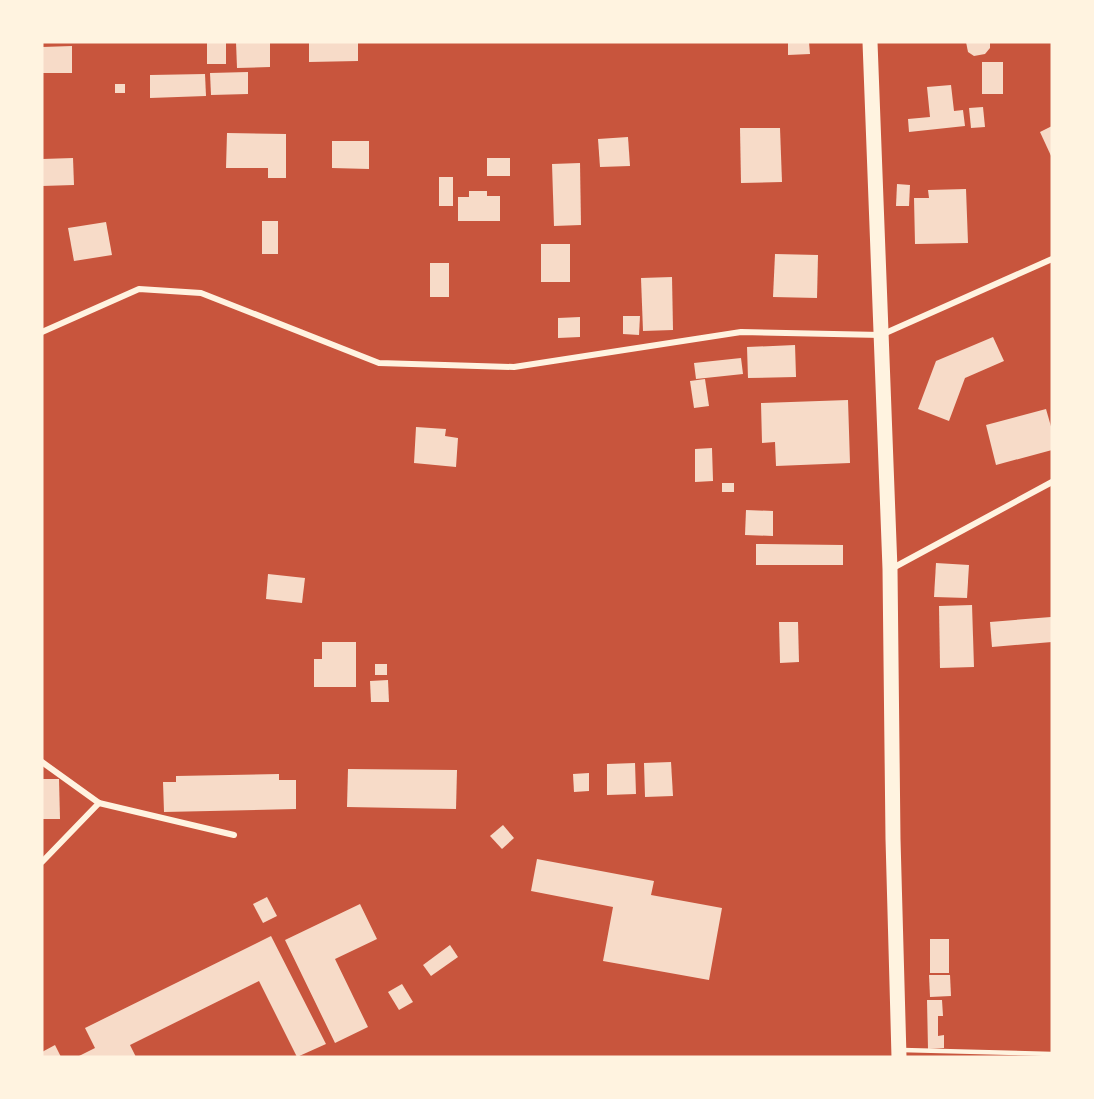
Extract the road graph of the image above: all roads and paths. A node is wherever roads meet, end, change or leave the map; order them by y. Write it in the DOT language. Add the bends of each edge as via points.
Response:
graph roads {
  1 [pos="870,42"];
  2 [pos="1052,259"];
  3 [pos="42,333"];
  4 [pos="881,335"];
  5 [pos="1052,482"];
  6 [pos="890,569"];
  7 [pos="42,762"];
  8 [pos="99,802"];
  9 [pos="234,835"];
  10 [pos="42,862"];
  11 [pos="899,1053"];
  12 [pos="1052,1054"];
  1 -- 4 [label="main road"];
  2 -- 4 [label="street"];
  3 -- 4 [label="street" via="139,289 201,293 379,363 514,367 741,332"];
  4 -- 6 [label="main road"];
  5 -- 6 [label="street"];
  6 -- 11 [label="main road" via="892,839"];
  7 -- 8 [label="street"];
  8 -- 9 [label="street"];
  8 -- 10 [label="street"];
  11 -- 12 [label="lane"];
}
